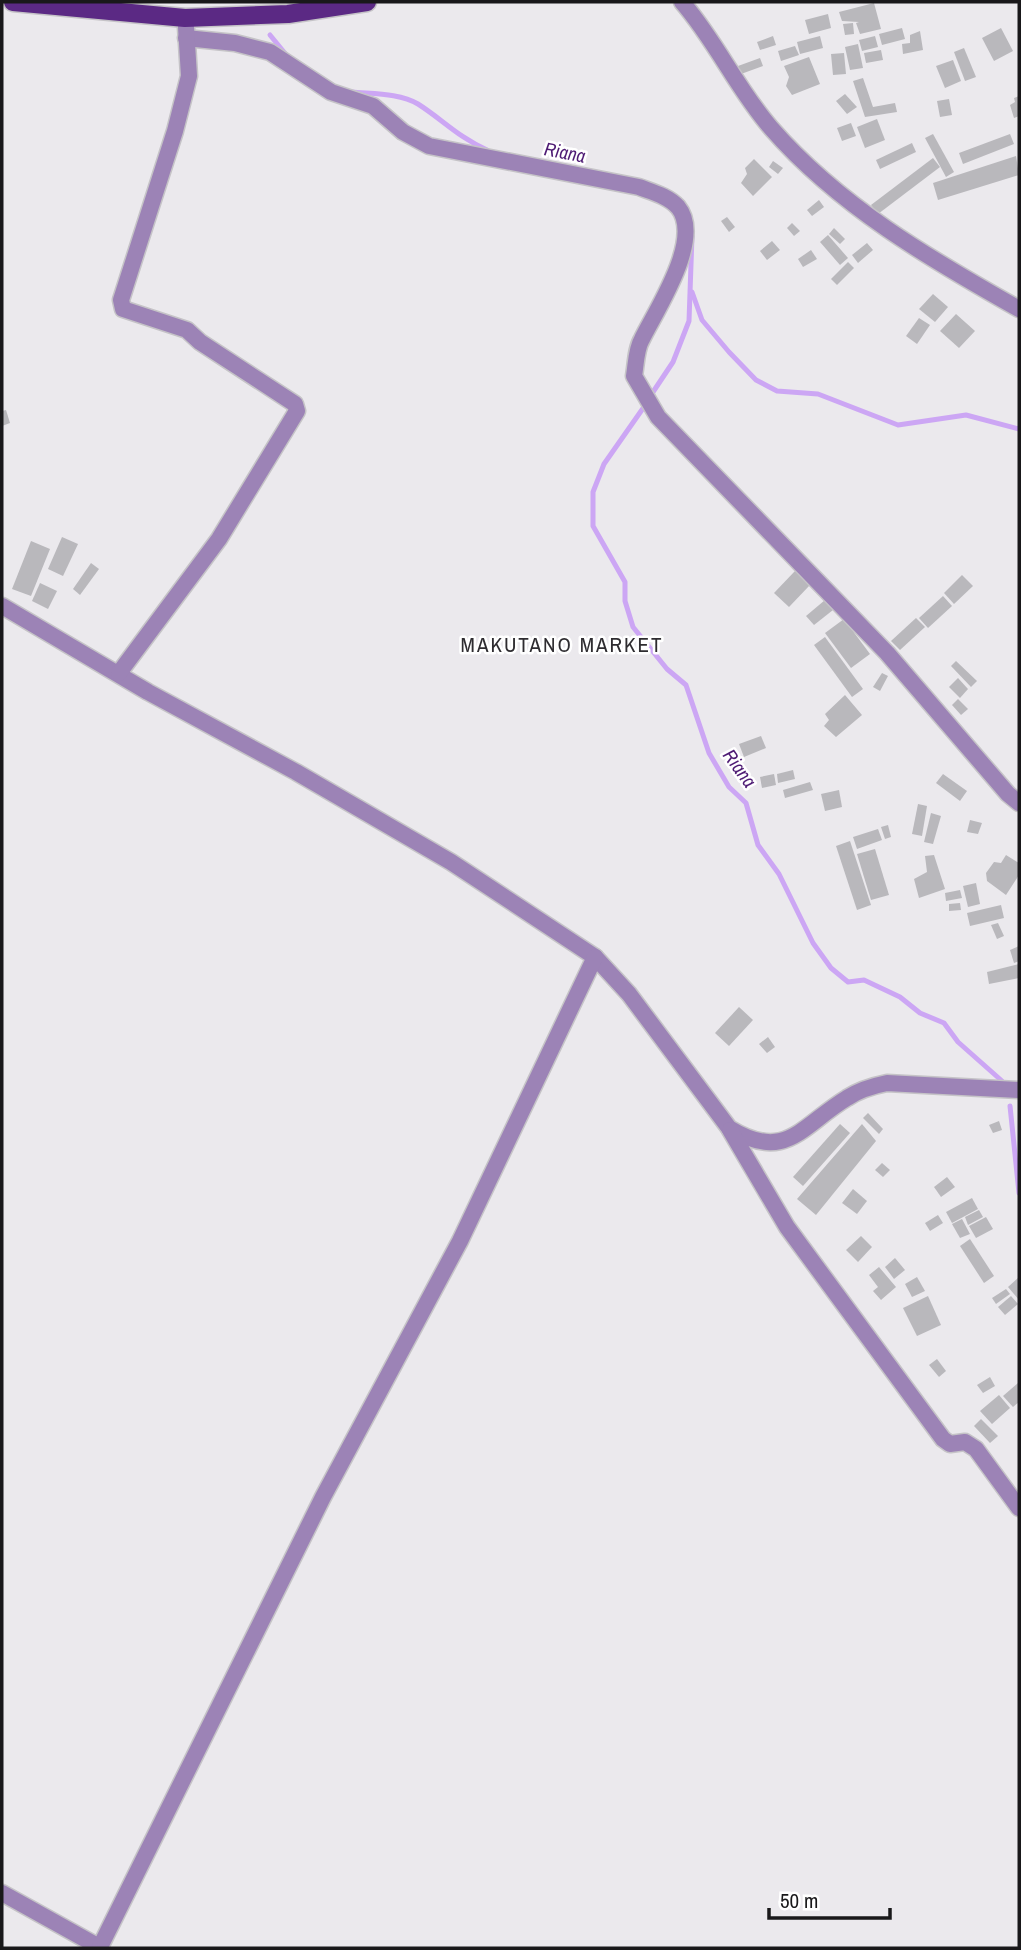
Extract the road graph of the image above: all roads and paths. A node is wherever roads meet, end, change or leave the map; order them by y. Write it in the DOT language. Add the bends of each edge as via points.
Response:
graph roads {
  1 [pos="13,2"];
  2 [pos="367,2"];
  3 [pos="682,2"];
  4 [pos="185,18"];
  5 [pos="186,38"];
  6 [pos="1019,309"];
  7 [pos="2,606"];
  8 [pos="119,673"];
  9 [pos="1019,803"];
  10 [pos="595,957"];
  11 [pos="1019,1090"];
  12 [pos="729,1128"];
  13 [pos="1019,1508"];
  14 [pos="2,1893"];
  15 [pos="101,1948"];
  1 -- 4 [label="main road"];
  2 -- 4 [label="main road" via="288,14"];
  3 -- 6 [label="street" via="708,32 771,128 818,173 877,225"];
  4 -- 5 [label="street"];
  5 -- 8 [label="street" via="189,76 121,300 123,309 187,330 295,404 297,411 219,539"];
  5 -- 9 [label="street" via="271,52 331,92 373,106 402,132 429,146 639,187 679,208 685,228 681,251 666,298 640,341 634,376 659,416 887,653"];
  7 -- 8 [label="street"];
  8 -- 10 [label="street" via="451,862"];
  10 -- 12 [label="street" via="629,994"];
  10 -- 15 [label="street" via="460,1241 323,1497"];
  11 -- 12 [label="street" via="887,1083 845,1099 786,1141 749,1140"];
  12 -- 13 [label="street" via="787,1227 943,1438 976,1449"];
  14 -- 15 [label="street"];
}
